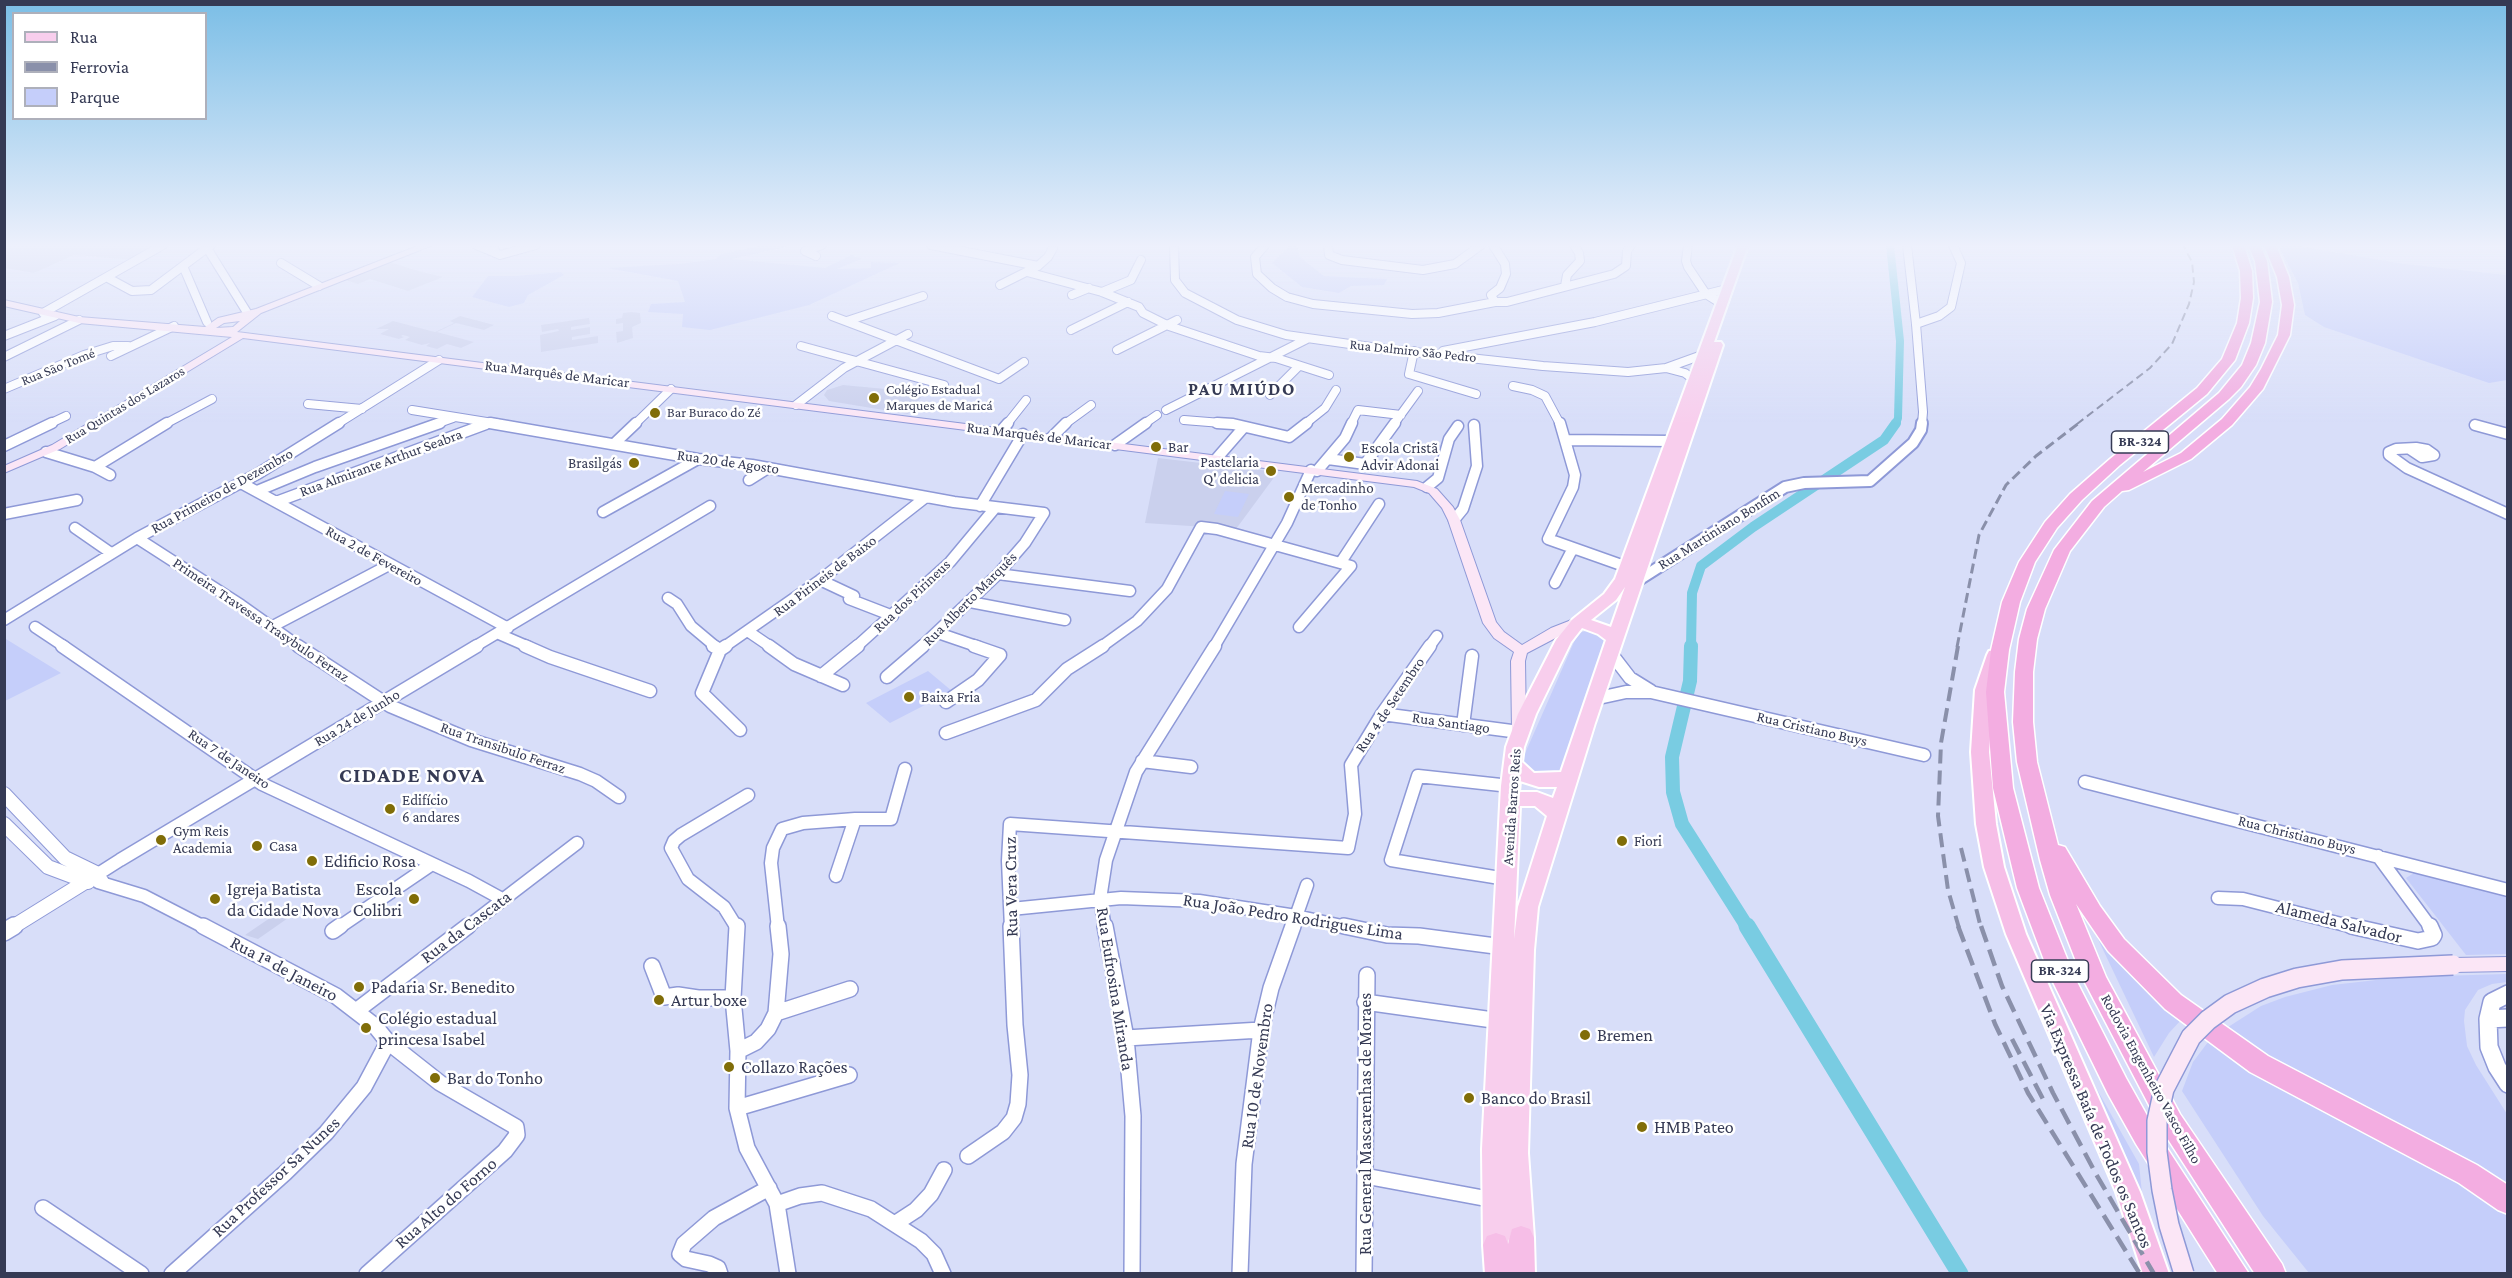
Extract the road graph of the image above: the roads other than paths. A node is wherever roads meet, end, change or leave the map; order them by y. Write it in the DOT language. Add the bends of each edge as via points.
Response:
graph roads {
  1 [pos="10,305"];
  2 [pos="59,305"];
  3 [pos="201,305"];
  4 [pos="236,305"];
  5 [pos="275,305"];
  6 [pos="897,305"];
  7 [pos="1123,305"];
  8 [pos="1134,305"];
  9 [pos="1203,305"];
  10 [pos="1316,305"];
  11 [pos="1484,305"];
  12 [pos="1663,305"];
  13 [pos="1721,305"];
  14 [pos="1731,305"];
  15 [pos="1914,305"];
  16 [pos="1951,305"];
  17 [pos="2246,305"];
  18 [pos="2265,305"];
  19 [pos="2267,305"];
  20 [pos="2288,305"];
  21 [pos="43,313"];
  22 [pos="55,316"];
  23 [pos="832,316"];
  24 [pos="79,320"];
  25 [pos="1178,320"];
  26 [pos="847,321"];
  27 [pos="245,324"];
  28 [pos="1916,324"];
  29 [pos="1168,325"];
  30 [pos="170,328"];
  31 [pos="212,328"];
  32 [pos="1071,330"];
  33 [pos="908,334"];
  34 [pos="4,336"];
  35 [pos="1307,339"];
  36 [pos="896,340"];
  37 [pos="128,346"];
  38 [pos="801,346"];
  39 [pos="2279,348"];
  40 [pos="1117,350"];
  41 [pos="1414,351"];
  42 [pos="1432,353"];
  43 [pos="1702,355"];
  44 [pos="111,356"];
  45 [pos="4,357"];
  46 [pos="1270,358"];
  47 [pos="439,360"];
  48 [pos="855,361"];
  49 [pos="1024,362"];
  50 [pos="1299,366"];
  51 [pos="1666,368"];
  52 [pos="1329,375"];
  53 [pos="1693,379"];
  54 [pos="944,385"];
  55 [pos="1513,386"];
  56 [pos="4,389"];
  57 [pos="671,389"];
  58 [pos="1336,390"];
  59 [pos="1418,391"];
  60 [pos="1476,394"];
  61 [pos="1270,395"];
  62 [pos="212,399"];
  63 [pos="1026,400"];
  64 [pos="308,404"];
  65 [pos="796,405"];
  66 [pos="1091,405"];
  67 [pos="362,409"];
  68 [pos="412,410"];
  69 [pos="1166,410"];
  70 [pos="1157,415"];
  71 [pos="66,416"];
  72 [pos="1401,416"];
  73 [pos="453,418"];
  74 [pos="1184,420"];
  75 [pos="488,424"];
  76 [pos="2475,424"];
  77 [pos="1474,425"];
  78 [pos="1458,426"];
  79 [pos="1244,427"];
  80 [pos="1000,431"];
  81 [pos="1023,434"];
  82 [pos="2508,435"];
  83 [pos="1052,437"];
  84 [pos="1566,440"];
  85 [pos="1672,441"];
  86 [pos="615,443"];
  87 [pos="1115,445"];
  88 [pos="4,446"];
  89 [pos="2410,450"];
  90 [pos="46,452"];
  91 [pos="1217,458"];
  92 [pos="698,459"];
  93 [pos="1328,459"];
  94 [pos="95,467"];
  95 [pos="768,468"];
  96 [pos="4,470"];
  97 [pos="1314,470"];
  98 [pos="110,475"];
  99 [pos="749,480"];
  100 [pos="241,483"];
  101 [pos="1426,487"];
  102 [pos="257,491"];
  103 [pos="2109,494"];
  104 [pos="926,497"];
  105 [pos="77,500"];
  106 [pos="276,502"];
  107 [pos="1379,504"];
  108 [pos="711,506"];
  109 [pos="980,506"];
  110 [pos="995,508"];
  111 [pos="603,512"];
  112 [pos="1044,513"];
  113 [pos="4,514"];
  114 [pos="2508,514"];
  115 [pos="1454,520"];
  116 [pos="75,528"];
  117 [pos="137,538"];
  118 [pos="1275,544"];
  119 [pos="1573,548"];
  120 [pos="111,553"];
  121 [pos="389,565"];
  122 [pos="1346,565"];
  123 [pos="1627,567"];
  124 [pos="998,574"];
  125 [pos="820,580"];
  126 [pos="1636,581"];
  127 [pos="1555,583"];
  128 [pos="1130,591"];
  129 [pos="668,598"];
  130 [pos="970,602"];
  131 [pos="893,616"];
  132 [pos="4,620"];
  133 [pos="1065,620"];
  134 [pos="1579,622"];
  135 [pos="273,626"];
  136 [pos="35,627"];
  137 [pos="1299,627"];
  138 [pos="504,631"];
  139 [pos="749,632"];
  140 [pos="2004,632"];
  141 [pos="938,633"];
  142 [pos="1437,636"];
  143 [pos="1612,646"];
  144 [pos="720,650"];
  145 [pos="1521,651"];
  146 [pos="1472,656"];
  147 [pos="821,676"];
  148 [pos="887,677"];
  149 [pos="843,685"];
  150 [pos="650,691"];
  151 [pos="1651,692"];
  152 [pos="1594,699"];
  153 [pos="384,702"];
  154 [pos="946,702"];
  155 [pos="1382,714"];
  156 [pos="1463,725"];
  157 [pos="740,730"];
  158 [pos="1520,732"];
  159 [pos="946,733"];
  160 [pos="1924,755"];
  161 [pos="1142,761"];
  162 [pos="1512,763"];
  163 [pos="1191,767"];
  164 [pos="905,769"];
  165 [pos="1571,775"];
  166 [pos="253,778"];
  167 [pos="2085,782"];
  168 [pos="4,794"];
  169 [pos="748,795"];
  170 [pos="1510,795"];
  171 [pos="619,797"];
  172 [pos="1558,815"];
  173 [pos="855,819"];
  174 [pos="2041,823"];
  175 [pos="4,824"];
  176 [pos="1115,830"];
  177 [pos="577,843"];
  178 [pos="1348,848"];
  179 [pos="2378,856"];
  180 [pos="65,858"];
  181 [pos="432,864"];
  182 [pos="48,867"];
  183 [pos="836,876"];
  184 [pos="1506,879"];
  185 [pos="96,880"];
  186 [pos="1307,885"];
  187 [pos="2508,890"];
  188 [pos="2218,898"];
  189 [pos="502,899"];
  190 [pos="1100,899"];
  191 [pos="1011,909"];
  192 [pos="1296,916"];
  193 [pos="333,931"];
  194 [pos="4,932"];
  195 [pos="1503,947"];
  196 [pos="2508,964"];
  197 [pos="652,966"];
  198 [pos="1367,975"];
  199 [pos="850,989"];
  200 [pos="2508,993"];
  201 [pos="733,998"];
  202 [pos="1365,1002"];
  203 [pos="356,1011"];
  204 [pos="777,1014"];
  205 [pos="2508,1018"];
  206 [pos="2488,1019"];
  207 [pos="1500,1021"];
  208 [pos="1261,1030"];
  209 [pos="1126,1038"];
  210 [pos="388,1042"];
  211 [pos="738,1051"];
  212 [pos="849,1075"];
  213 [pos="2508,1084"];
  214 [pos="737,1108"];
  215 [pos="516,1127"];
  216 [pos="968,1156"];
  217 [pos="944,1170"];
  218 [pos="1365,1176"];
  219 [pos="769,1188"];
  220 [pos="1494,1200"];
  221 [pos="2508,1201"];
  222 [pos="777,1204"];
  223 [pos="43,1208"];
  224 [pos="896,1223"];
  225 [pos="1521,1238"];
  226 [pos="1496,1245"];
  227 [pos="141,1274"];
  228 [pos="172,1274"];
  229 [pos="366,1274"];
  230 [pos="720,1274"];
  231 [pos="788,1274"];
  232 [pos="943,1274"];
  233 [pos="1132,1274"];
  234 [pos="1240,1274"];
  235 [pos="1364,1274"];
  236 [pos="1491,1274"];
  237 [pos="1498,1274"];
  238 [pos="1522,1274"];
  239 [pos="1529,1274"];
  240 [pos="2156,1274"];
  241 [pos="2184,1274"];
  242 [pos="2235,1274"];
  243 [pos="2272,1274"];
  1 -- 21 [label="main road, Rua Marquês de Maricar"];
  2 -- 21 [label="street"];
  3 -- 31 [label="street"];
  4 -- 27 [label="street"];
  5 -- 27 [label="main road, Rua Quintas dos Lazaros" via="259,311"];
  6 -- 26 [label="street"];
  7 -- 32 [label="street"];
  8 -- 29 [label="street"];
  9 -- 35 [label="street, Rua Dalmiro São Pedro" via="1252,326"];
  10 -- 11 [label="street" via="1412,314"];
  12 -- 42 [label="street" via="1576,326"];
  13 -- 43 [label="main road, Avenida Barros Reis"];
  14 -- 126 [label="main road"];
  15 -- 28 [label="street, Rua Martiniano Bonfim"];
  16 -- 28 [label="street" via="1939,316"];
  17 -- 140 [label="highway, Rodovia Engenheiro Vasco Filho / BR-324" via="2228,360 2202,391 2092,483 2051,525 2018,582"];
  18 -- 103 [label="highway, Rodovia Engenheiro Vasco Filho / BR-324" via="2258,343 2236,384"];
  19 -- 39 [label="highway"];
  20 -- 39 [label="highway" via="2287,326"];
  21 -- 22 [label="main road, Rua Marquês de Maricar"];
  22 -- 24 [label="main road, Rua Marquês de Maricar"];
  22 -- 34 [label="street"];
  23 -- 26 [label="street"];
  24 -- 30 [label="main road, Rua Marquês de Maricar"];
  24 -- 45 [label="street"];
  25 -- 29 [label="street"];
  26 -- 36 [label="street"];
  27 -- 31 [label="main road, Rua Marquês de Maricar"];
  27 -- 31 [label="main road" via="244,318 229,319 212,324"];
  27 -- 47 [label="main road, Rua Marquês de Maricar"];
  27 -- 90 [label="main road, Rua Quintas dos Lazaros"];
  28 -- 126 [label="street, Rua Martiniano Bonfim" via="1921,430 1913,443 1874,479 1785,487"];
  29 -- 40 [label="street"];
  29 -- 46 [label="street"];
  30 -- 31 [label="main road, Rua Marquês de Maricar"];
  30 -- 37 [label="street"];
  33 -- 36 [label="street"];
  35 -- 41 [label="street, Rua Dalmiro São Pedro"];
  35 -- 46 [label="street"];
  36 -- 48 [label="street"];
  36 -- 49 [label="street" via="999,380"];
  37 -- 44 [label="street"];
  37 -- 56 [label="street, Rua Sāo Tomé" via="113,346 84,355"];
  38 -- 48 [label="street"];
  39 -- 103 [label="highway" via="2256,389 2227,422 2186,456"];
  41 -- 42 [label="street, Rua Dalmiro São Pedro"];
  41 -- 60 [label="street" via="1409,374"];
  42 -- 51 [label="street, Rua Dalmiro São Pedro" via="1611,371"];
  43 -- 51 [label="street, Rua Dalmiro São Pedro"];
  43 -- 53 [label="main road, Avenida Barros Reis"];
  46 -- 50 [label="street"];
  46 -- 69 [label="street"];
  47 -- 57 [label="main road, Rua Marquês de Maricar"];
  47 -- 67 [label="street, Rua Primeiro de Dezembro"];
  48 -- 54 [label="street"];
  48 -- 65 [label="street"];
  50 -- 52 [label="street"];
  50 -- 61 [label="street"];
  51 -- 53 [label="street, Rua Dalmiro São Pedro"];
  53 -- 85 [label="main road, Avenida Barros Reis"];
  55 -- 84 [label="street" via="1545,396"];
  57 -- 65 [label="main road, Rua Marquês de Maricar"];
  57 -- 86 [label="street"];
  58 -- 79 [label="street" via="1325,408 1289,437"];
  59 -- 72 [label="street"];
  62 -- 94 [label="street"];
  63 -- 80 [label="street"];
  64 -- 67 [label="street"];
  65 -- 80 [label="main road, Rua Marquês de Maricar"];
  66 -- 83 [label="street"];
  67 -- 100 [label="street, Rua Primeiro de Dezembro"];
  68 -- 73 [label="street, Rua 20 de Agosto"];
  70 -- 87 [label="street"];
  71 -- 88 [label="street"];
  72 -- 93 [label="street" via="1365,465"];
  72 -- 93 [label="street" via="1358,410 1347,435"];
  73 -- 75 [label="street, Rua 20 de Agosto"];
  73 -- 102 [label="street"];
  74 -- 79 [label="street"];
  75 -- 86 [label="street, Rua 20 de Agosto"];
  75 -- 106 [label="street, Rua Almirante Arthur Seabra"];
  76 -- 82 [label="street"];
  77 -- 115 [label="street" via="1477,466 1463,509"];
  78 -- 101 [label="street" via="1449,439 1438,478"];
  79 -- 91 [label="street"];
  80 -- 81 [label="main road, Rua Marquês de Maricar"];
  81 -- 83 [label="main road, Rua Marquês de Maricar"];
  81 -- 109 [label="street"];
  83 -- 87 [label="main road, Rua Marquês de Maricar"];
  84 -- 85 [label="street"];
  84 -- 119 [label="street" via="1575,481 1548,539"];
  85 -- 123 [label="main road, Avenida Barros Reis"];
  86 -- 92 [label="street, Rua 20 de Agosto"];
  87 -- 91 [label="main road, Rua Marquês de Maricar"];
  89 -- 114 [label="street" via="2396,449 2389,455 2407,468"];
  90 -- 94 [label="street"];
  90 -- 96 [label="main road, Rua Quintas dos Lazaros"];
  91 -- 97 [label="main road, Rua Marquês de Maricar"];
  92 -- 95 [label="street, Rua 20 de Agosto"];
  92 -- 111 [label="street"];
  93 -- 97 [label="street"];
  94 -- 98 [label="street"];
  95 -- 99 [label="street"];
  95 -- 104 [label="street, Rua 20 de Agosto"];
  97 -- 101 [label="main road, Rua Marquês de Maricar"];
  97 -- 118 [label="street, Rua Eufrosina Miranda"];
  100 -- 102 [label="street, Rua 2 de Fevereiro"];
  100 -- 117 [label="street, Rua Primeiro de Dezembro"];
  101 -- 115 [label="main road" via="1443,500"];
  102 -- 106 [label="street, Rua 2 de Fevereiro"];
  103 -- 174 [label="highway, Rodovia Engenheiro Vasco Filho / BR-324" via="2062,550 2043,589 2028,639 2023,722 2027,762"];
  104 -- 109 [label="street, Rua 20 de Agosto"];
  104 -- 125 [label="street, Rua Pirineis de Baixo"];
  105 -- 113 [label="street"];
  106 -- 121 [label="street, Rua 2 de Fevereiro"];
  107 -- 122 [label="street"];
  108 -- 138 [label="street, Rua 24 de Junho"];
  109 -- 110 [label="street, Rua 20 de Agosto"];
  110 -- 112 [label="street, Rua 20 de Agosto"];
  110 -- 131 [label="street, Rua dos Pirineus" via="957,555"];
  112 -- 124 [label="street, Rua Alberto Marquês"];
  115 -- 145 [label="main road" via="1490,623"];
  116 -- 120 [label="street"];
  117 -- 120 [label="street, Rua Primeiro de Dezembro"];
  117 -- 135 [label="street, Primeira Travessa Trasybulo Ferraz"];
  118 -- 122 [label="street"];
  118 -- 159 [label="street" via="1201,527 1167,589 1147,613 1061,673 1036,700"];
  118 -- 161 [label="street, Rua Eufrosina Miranda"];
  119 -- 123 [label="street"];
  119 -- 127 [label="street"];
  120 -- 132 [label="street, Rua Primeiro de Dezembro"];
  121 -- 135 [label="street"];
  121 -- 138 [label="street, Rua 2 de Fevereiro"];
  122 -- 137 [label="street"];
  123 -- 134 [label="main road, Avenida Barros Reis" via="1617,591"];
  124 -- 128 [label="street"];
  124 -- 130 [label="street, Rua Alberto Marquês"];
  125 -- 131 [label="street" via="854,596 849,599"];
  125 -- 139 [label="street, Rua Pirineis de Baixo"];
  126 -- 143 [label="main road"];
  129 -- 144 [label="street" via="708,643"];
  130 -- 133 [label="street"];
  130 -- 141 [label="street, Rua Alberto Marquês"];
  131 -- 147 [label="street, Rua dos Pirineus"];
  134 -- 143 [label="main road" via="1604,630"];
  134 -- 145 [label="main road"];
  134 -- 158 [label="main road, Avenida Barros Reis" via="1557,652"];
  135 -- 153 [label="street, Primeira Travessa Trasybulo Ferraz"];
  136 -- 166 [label="street, Rua 7 de Janeiro"];
  138 -- 150 [label="street, Rua 2 de Fevereiro" via="550,657"];
  138 -- 153 [label="street, Rua 24 de Junho"];
  139 -- 144 [label="street, Rua Pirineis de Baixo"];
  139 -- 147 [label="street" via="784,657"];
  140 -- 240 [label="highway, Via Expressa Baía de Todos os Santos" via="1984,690 1981,714 1986,824 1994,867 2016,934 2128,1192"];
  140 -- 242 [label="highway, Rodovia Engenheiro Vasco Filho / BR-324" via="1995,692 2003,788 2043,929 2122,1096"];
  141 -- 148 [label="street, Rua Alberto Marquês"];
  141 -- 154 [label="street" via="1000,655 978,680"];
  142 -- 155 [label="street, Rua 4 de Setembro"];
  143 -- 151 [label="street" via="1630,678"];
  143 -- 152 [label="main road"];
  144 -- 157 [label="street" via="702,693"];
  145 -- 158 [label="main road"];
  146 -- 156 [label="street"];
  147 -- 149 [label="street"];
  151 -- 152 [label="street" via="1626,692"];
  151 -- 160 [label="street, Rua Cristiano Buys"];
  152 -- 165 [label="main road"];
  153 -- 166 [label="street, Rua 24 de Junho"];
  153 -- 171 [label="street, Rua Transibulo Ferraz" via="471,740 580,774"];
  155 -- 156 [label="street, Rua Santiago"];
  155 -- 178 [label="street, Rua 4 de Setembro" via="1351,765 1355,814"];
  156 -- 158 [label="street, Rua Santiago"];
  158 -- 162 [label="main road, Avenida Barros Reis"];
  161 -- 163 [label="street"];
  161 -- 176 [label="street, Rua Eufrosina Miranda"];
  162 -- 165 [label="main road" via="1528,778 1539,781 1561,780"];
  162 -- 170 [label="main road, Avenida Barros Reis"];
  164 -- 173 [label="street" via="891,819"];
  165 -- 172 [label="main road"];
  166 -- 181 [label="street, Rua 7 de Janeiro"];
  166 -- 185 [label="street, Rua 24 de Junho"];
  167 -- 179 [label="street, Rua Christiano Buys"];
  168 -- 180 [label="street"];
  169 -- 201 [label="street" via="681,835 670,849 688,879 724,907 736,923"];
  170 -- 172 [label="main road" via="1517,800 1537,799"];
  170 -- 184 [label="main road, Avenida Barros Reis"];
  170 -- 184 [label="street" via="1418,776 1391,860"];
  172 -- 225 [label="main road" via="1525,926 1516,1153"];
  173 -- 183 [label="street"];
  173 -- 204 [label="street" via="791,825 782,829 773,849 772,884 781,954"];
  174 -- 221 [label="highway" via="2064,868 2110,937 2173,1002 2259,1064 2468,1174"];
  174 -- 243 [label="highway, Rodovia Engenheiro Vasco Filho / BR-324" via="2075,935 2118,1024 2171,1122"];
  175 -- 182 [label="street"];
  176 -- 178 [label="street, Rua Vera Cruz"];
  176 -- 190 [label="street, Rua Eufrosina Miranda"];
  176 -- 191 [label="street, Rua Vera Cruz" via="1010,824"];
  177 -- 189 [label="street, Rua da Cascata"];
  179 -- 187 [label="street, Rua Christiano Buys"];
  179 -- 188 [label="street, Alameda Salvador" via="2433,930 2432,938 2403,939 2243,899"];
  180 -- 182 [label="street"];
  180 -- 185 [label="street"];
  181 -- 189 [label="street, Rua 7 de Janeiro"];
  181 -- 193 [label="street"];
  182 -- 185 [label="street"];
  184 -- 195 [label="main road, Avenida Barros Reis"];
  185 -- 194 [label="street, Rua 24 de Junho"];
  185 -- 203 [label="street, Rua 1ª de Janeiro" via="144,896 268,959"];
  186 -- 192 [label="street, Rua 10 de Novembro"];
  189 -- 203 [label="street, Rua da Cascata"];
  190 -- 191 [label="street, Rua João Pedro Rodrigues Lima"];
  190 -- 192 [label="street, Rua João Pedro Rodrigues Lima" via="1199,900"];
  190 -- 209 [label="street, Rua Eufrosina Miranda"];
  191 -- 216 [label="street, Rua Vera Cruz" via="1020,1075 1018,1104 1014,1118 1003,1132"];
  192 -- 195 [label="street, Rua João Pedro Rodrigues Lima" via="1387,935 1428,936"];
  192 -- 208 [label="street, Rua 10 de Novembro"];
  195 -- 207 [label="main road, Avenida Barros Reis"];
  196 -- 241 [label="main road, bridge" via="2342,970 2297,978 2230,1004 2208,1020 2191,1038 2164,1089 2157,1121 2162,1190"];
  197 -- 201 [label="street" via="664,997"];
  198 -- 202 [label="street, Rua General Mascarenhas de Moraes"];
  199 -- 204 [label="street"];
  200 -- 206 [label="street" via="2492,1002"];
  201 -- 211 [label="street"];
  202 -- 207 [label="street"];
  202 -- 218 [label="street, Rua General Mascarenhas de Moraes"];
  203 -- 210 [label="street, Rua 1ª de Janeiro"];
  204 -- 211 [label="street" via="756,1042"];
  205 -- 206 [label="street"];
  206 -- 213 [label="street" via="2489,1047"];
  207 -- 220 [label="main road, Avenida Barros Reis"];
  208 -- 209 [label="street"];
  208 -- 234 [label="street, Rua 10 de Novembro" via="1244,1164"];
  209 -- 233 [label="street, Rua Eufrosina Miranda" via="1133,1116"];
  210 -- 215 [label="street, Rua 1ª de Janeiro" via="440,1083"];
  210 -- 228 [label="street, Rua Professor Sa Nunes" via="364,1088 326,1133"];
  211 -- 214 [label="street"];
  212 -- 214 [label="street"];
  214 -- 219 [label="street" via="747,1148"];
  215 -- 229 [label="street, Rua Alto do Forno" via="517,1135 505,1151"];
  217 -- 224 [label="street" via="931,1194"];
  218 -- 220 [label="street"];
  218 -- 235 [label="street, Rua General Mascarenhas de Moraes"];
  219 -- 222 [label="street"];
  219 -- 230 [label="street" via="714,1218 684,1244 681,1254 686,1259 718,1268"];
  220 -- 226 [label="main road, Avenida Barros Reis"];
  222 -- 224 [label="street" via="822,1193 871,1209"];
  222 -- 231 [label="street"];
  223 -- 227 [label="street"];
  224 -- 232 [label="street" via="934,1254"];
  225 -- 238 [label="highway"];
  225 -- 239 [label="main road"];
  226 -- 236 [label="main road, Avenida Barros Reis"];
  226 -- 237 [label="highway, Avenida Barros Reis"];
}
